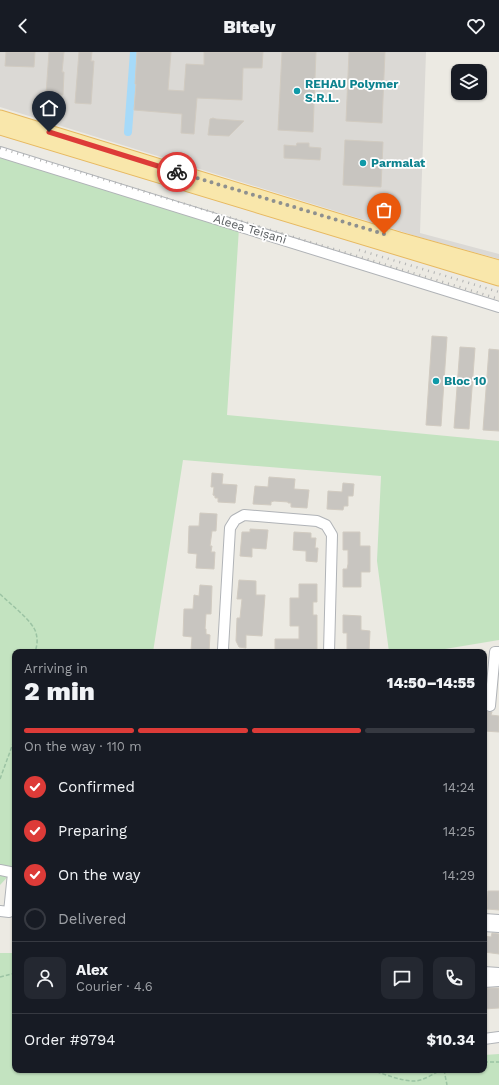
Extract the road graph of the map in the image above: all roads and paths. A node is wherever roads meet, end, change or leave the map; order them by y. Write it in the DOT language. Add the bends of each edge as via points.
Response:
graph roads {
  1 [pos="0,117"];
  2 [pos="0,128"];
  3 [pos="0,152"];
  4 [pos="499,267"];
  5 [pos="499,279"];
  6 [pos="499,307"];
  7 [pos="0,594"];
  8 [pos="36,649"];
  9 [pos="223,649"];
  10 [pos="329,649"];
  11 [pos="499,652"];
  12 [pos="491,702"];
  13 [pos="12,746"];
  14 [pos="0,779"];
  15 [pos="0,870"];
  16 [pos="12,873"];
  17 [pos="12,889"];
  18 [pos="0,911"];
  19 [pos="487,919"];
  20 [pos="499,920"];
  21 [pos="487,926"];
  22 [pos="499,927"];
  23 [pos="487,972"];
  24 [pos="499,973"];
  25 [pos="12,974"];
  26 [pos="0,977"];
  27 [pos="499,981"];
  28 [pos="487,982"];
  29 [pos="499,1037"];
  30 [pos="487,1038"];
  31 [pos="487,1062"];
  32 [pos="499,1062"];
  33 [pos="380,1073"];
  34 [pos="435,1073"];
  35 [pos="445,1073"];
  36 [pos="447,1085"];
  1 -- 4 [label="main road"];
  2 -- 5 [label="main road"];
  3 -- 6 [label="street, Aleea Teișani"];
  7 -- 8 [label="path" via="32,624 36,632"];
  9 -- 10 [label="street" via="230,528 235,520 244,515 317,521 326,525 332,535"];
  11 -- 12 [label="street" via="495,652"];
  13 -- 14 [label="path"];
  15 -- 16 [label="street"];
  17 -- 18 [label="street" via="9,912"];
  19 -- 20 [label="street"];
  21 -- 22 [label="street"];
  23 -- 24 [label="street"];
  25 -- 26 [label="path"];
  27 -- 28 [label="street"];
  29 -- 30 [label="street"];
  31 -- 32 [label="path"];
  33 -- 34 [label="path" via="415,1081"];
  35 -- 36 [label="path"];
}
